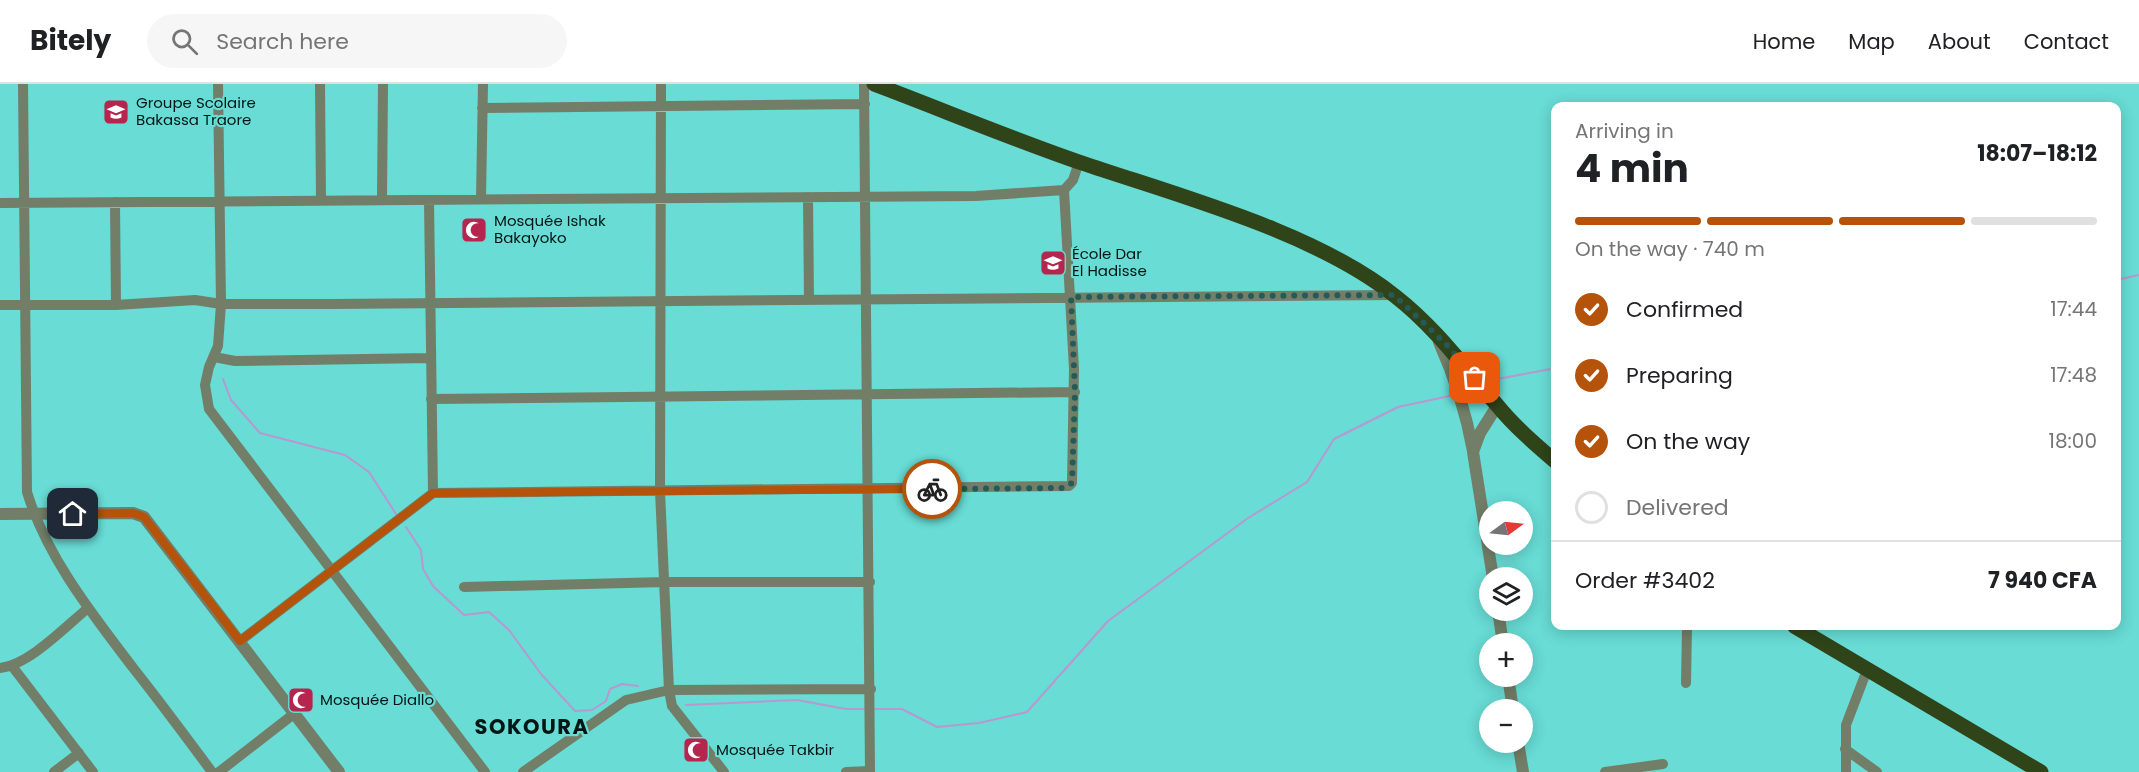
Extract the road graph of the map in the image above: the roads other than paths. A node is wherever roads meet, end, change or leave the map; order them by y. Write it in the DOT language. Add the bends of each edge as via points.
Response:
graph roads {
  1 [pos="22,84"];
  2 [pos="218,84"];
  3 [pos="320,84"];
  4 [pos="383,84"];
  5 [pos="483,84"];
  6 [pos="661,84"];
  7 [pos="864,84"];
  8 [pos="874,84"];
  9 [pos="865,104"];
  10 [pos="661,106"];
  11 [pos="482,108"];
  12 [pos="1079,162"];
  13 [pos="1064,190"];
  14 [pos="808,197"];
  15 [pos="866,197"];
  16 [pos="321,199"];
  17 [pos="382,199"];
  18 [pos="481,199"];
  19 [pos="429,200"];
  20 [pos="659,200"];
  21 [pos="220,201"];
  22 [pos="0,202"];
  23 [pos="24,202"];
  24 [pos="115,202"];
  25 [pos="1394,295"];
  26 [pos="1071,297"];
  27 [pos="867,299"];
  28 [pos="809,300"];
  29 [pos="659,301"];
  30 [pos="430,303"];
  31 [pos="221,304"];
  32 [pos="0,305"];
  33 [pos="25,305"];
  34 [pos="116,305"];
  35 [pos="1436,333"];
  36 [pos="214,357"];
  37 [pos="430,358"];
  38 [pos="1075,392"];
  39 [pos="868,396"];
  40 [pos="659,397"];
  41 [pos="431,399"];
  42 [pos="1497,406"];
  43 [pos="1473,452"];
  44 [pos="1551,457"];
  45 [pos="869,490"];
  46 [pos="660,491"];
  47 [pos="433,493"];
  48 [pos="0,514"];
  49 [pos="33,514"];
  50 [pos="1491,567"];
  51 [pos="332,572"];
  52 [pos="665,582"];
  53 [pos="870,582"];
  54 [pos="464,587"];
  55 [pos="88,608"];
  56 [pos="1687,630"];
  57 [pos="1801,630"];
  58 [pos="240,641"];
  59 [pos="12,666"];
  60 [pos="0,668"];
  61 [pos="1868,670"];
  62 [pos="1686,683"];
  63 [pos="871,689"];
  64 [pos="669,690"];
  65 [pos="295,713"];
  66 [pos="1845,749"];
  67 [pos="79,753"];
  68 [pos="1520,753"];
  69 [pos="1663,764"];
  70 [pos="54,772"];
  71 [pos="93,772"];
  72 [pos="212,772"];
  73 [pos="219,772"];
  74 [pos="339,772"];
  75 [pos="485,772"];
  76 [pos="523,772"];
  77 [pos="724,772"];
  78 [pos="846,772"];
  79 [pos="870,772"];
  80 [pos="1523,772"];
  81 [pos="1605,772"];
  82 [pos="1846,772"];
  83 [pos="1877,772"];
  84 [pos="2041,772"];
  1 -- 23 [label="street"];
  2 -- 21 [label="street"];
  3 -- 16 [label="street"];
  4 -- 17 [label="street"];
  5 -- 11 [label="street"];
  6 -- 10 [label="street"];
  7 -- 9 [label="street"];
  8 -- 12 [label="main road"];
  9 -- 10 [label="street"];
  9 -- 15 [label="street"];
  10 -- 11 [label="street"];
  10 -- 20 [label="street"];
  11 -- 18 [label="street"];
  12 -- 13 [label="street" via="1073,180"];
  12 -- 25 [label="main road" via="1193,200 1300,242"];
  13 -- 15 [label="street"];
  13 -- 26 [label="street"];
  14 -- 15 [label="street"];
  14 -- 20 [label="street"];
  14 -- 28 [label="street"];
  15 -- 27 [label="street"];
  16 -- 17 [label="street"];
  16 -- 21 [label="street"];
  17 -- 19 [label="street"];
  18 -- 19 [label="street"];
  18 -- 20 [label="street"];
  19 -- 30 [label="street"];
  20 -- 29 [label="street"];
  21 -- 24 [label="street"];
  21 -- 31 [label="street"];
  22 -- 23 [label="street"];
  23 -- 24 [label="street"];
  23 -- 33 [label="street"];
  24 -- 34 [label="street"];
  25 -- 26 [label="street"];
  25 -- 35 [label="main road"];
  26 -- 27 [label="street"];
  26 -- 38 [label="street"];
  27 -- 28 [label="street"];
  27 -- 39 [label="street"];
  28 -- 29 [label="street"];
  29 -- 30 [label="street"];
  29 -- 40 [label="street"];
  30 -- 31 [label="street"];
  30 -- 37 [label="street"];
  31 -- 34 [label="street" via="195,300"];
  31 -- 36 [label="street"];
  32 -- 33 [label="street"];
  33 -- 34 [label="street"];
  33 -- 49 [label="street" via="25,467"];
  35 -- 42 [label="main road"];
  35 -- 43 [label="street" via="1455,378"];
  36 -- 37 [label="street" via="235,361"];
  36 -- 51 [label="street" via="205,385 209,409"];
  37 -- 41 [label="street"];
  38 -- 39 [label="street"];
  38 -- 45 [label="street" via="1069,486"];
  39 -- 40 [label="street"];
  39 -- 45 [label="street"];
  40 -- 41 [label="street"];
  40 -- 46 [label="street"];
  41 -- 47 [label="street"];
  42 -- 43 [label="street"];
  42 -- 44 [label="main road"];
  43 -- 50 [label="street"];
  45 -- 46 [label="street"];
  45 -- 53 [label="street"];
  46 -- 47 [label="street"];
  46 -- 52 [label="street"];
  47 -- 51 [label="street"];
  48 -- 49 [label="street"];
  49 -- 55 [label="street"];
  49 -- 58 [label="street" via="133,513 144,517"];
  51 -- 58 [label="street"];
  51 -- 75 [label="street"];
  52 -- 53 [label="street"];
  52 -- 54 [label="street"];
  52 -- 64 [label="street"];
  53 -- 63 [label="street"];
  55 -- 59 [label="street"];
  55 -- 72 [label="street"];
  56 -- 62 [label="street"];
  57 -- 61 [label="main road"];
  58 -- 65 [label="street"];
  59 -- 60 [label="street"];
  59 -- 67 [label="street"];
  61 -- 66 [label="street" via="1846,725"];
  61 -- 84 [label="main road"];
  63 -- 64 [label="street"];
  63 -- 79 [label="street"];
  64 -- 76 [label="street" via="626,700"];
  64 -- 77 [label="street" via="672,706"];
  65 -- 73 [label="street"];
  65 -- 74 [label="street"];
  66 -- 82 [label="street"];
  66 -- 83 [label="street"];
  67 -- 70 [label="street"];
  67 -- 71 [label="street"];
  68 -- 80 [label="street"];
  69 -- 81 [label="street"];
  78 -- 79 [label="street"];
}
